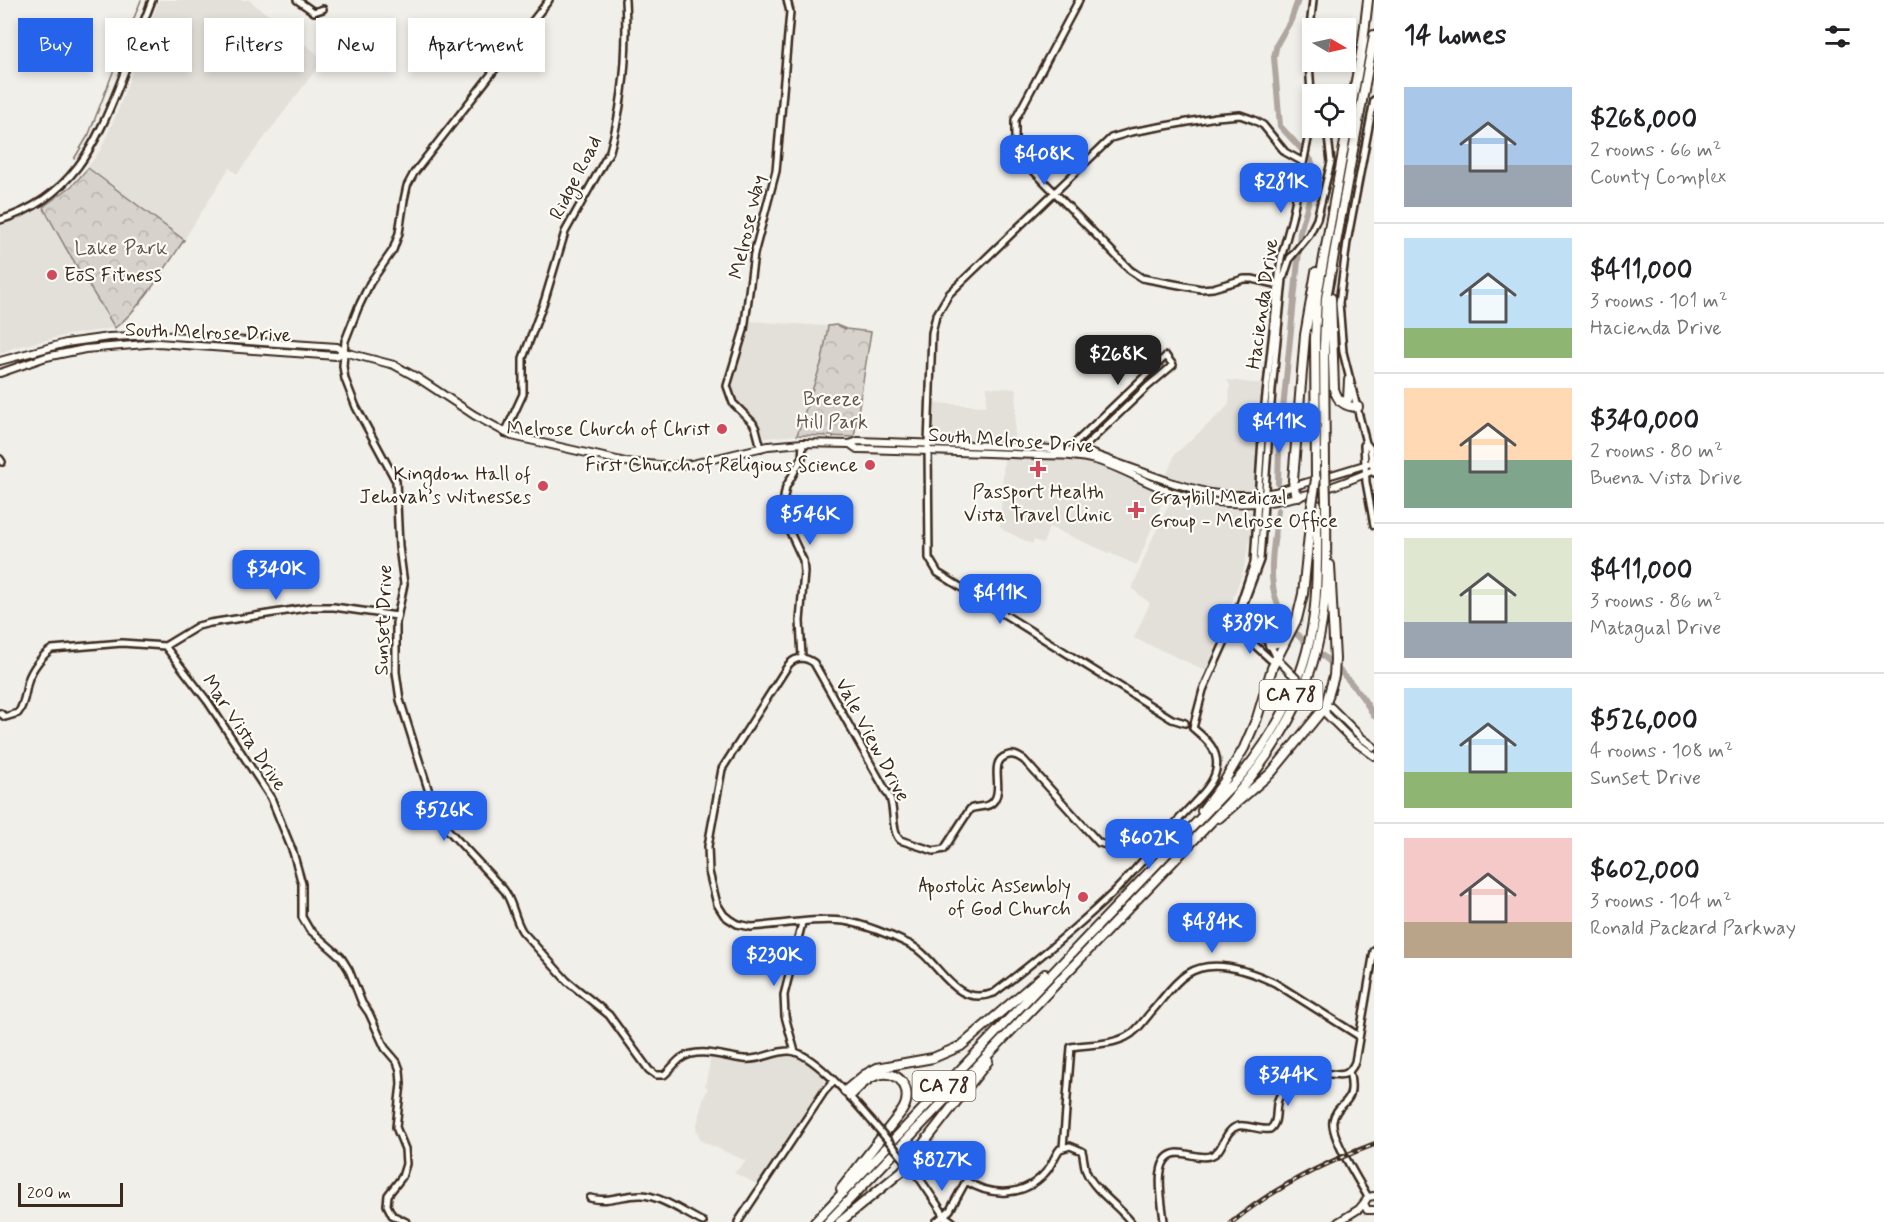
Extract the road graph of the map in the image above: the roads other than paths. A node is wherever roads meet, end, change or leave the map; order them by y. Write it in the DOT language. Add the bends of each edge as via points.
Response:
graph roads {
  1 [pos="152,0"];
  2 [pos="297,0"];
  3 [pos="549,0"];
  4 [pos="625,0"];
  5 [pos="787,0"];
  6 [pos="1079,0"];
  7 [pos="1313,0"];
  8 [pos="1368,0"];
  9 [pos="323,9"];
  10 [pos="1310,18"];
  11 [pos="1374,34"];
  12 [pos="1374,100"];
  13 [pos="1308,138"];
  14 [pos="1328,138"];
  15 [pos="1366,142"];
  16 [pos="1374,142"];
  17 [pos="1303,162"];
  18 [pos="1054,192"];
  19 [pos="0,219"];
  20 [pos="1326,243"];
  21 [pos="1333,258"];
  22 [pos="1280,285"];
  23 [pos="225,340"];
  24 [pos="59,345"];
  25 [pos="224,348"];
  26 [pos="344,352"];
  27 [pos="49,356"];
  28 [pos="0,361"];
  29 [pos="0,373"];
  30 [pos="1349,380"];
  31 [pos="1340,401"];
  32 [pos="1358,407"];
  33 [pos="505,432"];
  34 [pos="803,443"];
  35 [pos="760,448"];
  36 [pos="928,448"];
  37 [pos="1075,454"];
  38 [pos="1370,463"];
  39 [pos="1374,471"];
  40 [pos="1365,474"];
  41 [pos="1293,488"];
  42 [pos="1265,494"];
  43 [pos="1257,495"];
  44 [pos="1300,496"];
  45 [pos="1261,503"];
  46 [pos="1314,505"];
  47 [pos="1326,522"];
  48 [pos="1374,525"];
  49 [pos="397,616"];
  50 [pos="1234,621"];
  51 [pos="1283,643"];
  52 [pos="1270,645"];
  53 [pos="165,646"];
  54 [pos="802,658"];
  55 [pos="1276,658"];
  56 [pos="1325,707"];
  57 [pos="0,713"];
  58 [pos="1185,723"];
  59 [pos="1374,747"];
  60 [pos="1374,756"];
  61 [pos="1208,824"];
  62 [pos="1167,832"];
  63 [pos="1174,847"];
  64 [pos="802,923"];
  65 [pos="1074,950"];
  66 [pos="1374,951"];
  67 [pos="1032,1009"];
  68 [pos="1359,1036"];
  69 [pos="795,1052"];
  70 [pos="1349,1071"];
  71 [pos="834,1081"];
  72 [pos="847,1094"];
  73 [pos="1063,1148"];
  74 [pos="905,1161"];
  75 [pos="1371,1197"];
  76 [pos="591,1198"];
  77 [pos="1369,1208"];
  78 [pos="945,1219"];
  79 [pos="406,1222"];
  80 [pos="703,1222"];
  81 [pos="738,1222"];
  82 [pos="814,1222"];
  83 [pos="828,1222"];
  84 [pos="840,1222"];
  85 [pos="936,1222"];
  86 [pos="953,1222"];
  87 [pos="1131,1222"];
  88 [pos="1164,1222"];
  89 [pos="1338,1222"];
  90 [pos="1344,1222"];
  1 -- 19 [label="street" via="105,124 86,156 62,185 38,204"];
  2 -- 9 [label="street" via="314,12"];
  3 -- 26 [label="street, Sunset Drive" via="414,173 393,250 365,294"];
  4 -- 33 [label="street, Ridge Road" via="626,72 610,151 565,232 546,299 523,358 523,394"];
  5 -- 35 [label="street, Melrose Way" via="790,12 776,171 754,254 744,330 727,386 733,403 753,423"];
  6 -- 18 [label="street" via="1015,120 1020,155"];
  7 -- 10 [label="street, Hacienda Drive"];
  8 -- 20 [label="highway"];
  11 -- 21 [label="highway, CA 78"];
  12 -- 15 [label="street"];
  13 -- 17 [label="street, Hacienda Drive"];
  14 -- 22 [label="street, Hacienda Drive" via="1331,162 1317,219 1290,258"];
  15 -- 16 [label="street"];
  15 -- 30 [label="street" via="1340,284 1340,329"];
  17 -- 18 [label="street" via="1285,152 1269,131 1254,120 1240,115 1216,117 1112,138"];
  17 -- 22 [label="street, Hacienda Drive" via="1281,258"];
  18 -- 22 [label="street" via="1142,278 1201,289 1244,279"];
  18 -- 36 [label="street" via="940,307 932,333"];
  20 -- 41 [label="highway" via="1308,315"];
  20 -- 46 [label="highway, bridge" via="1316,317"];
  21 -- 31 [label="highway" via="1333,381"];
  21 -- 47 [label="highway, CA 78, bridge" via="1325,324"];
  22 -- 42 [label="street, Hacienda Drive"];
  22 -- 43 [label="street, Hacienda Drive"];
  23 -- 24 [label="main road, South Melrose Drive" via="157,335"];
  23 -- 25 [label="street"];
  23 -- 26 [label="main road, South Melrose Drive" via="337,347"];
  24 -- 27 [label="main road"];
  24 -- 28 [label="main road, South Melrose Drive"];
  25 -- 26 [label="main road, South Melrose Drive" via="336,357"];
  25 -- 27 [label="main road, South Melrose Drive" via="106,346"];
  26 -- 33 [label="main road, South Melrose Drive" via="394,365"];
  26 -- 49 [label="street, Sunset Drive" via="343,370 350,394 396,481 404,584"];
  27 -- 29 [label="main road, South Melrose Drive"];
  30 -- 31 [label="highway" via="1348,399"];
  30 -- 32 [label="street"];
  31 -- 32 [label="highway"];
  32 -- 38 [label="street" via="1370,448"];
  33 -- 35 [label="main road, South Melrose Drive" via="645,465 693,464"];
  34 -- 35 [label="main road, South Melrose Drive"];
  34 -- 36 [label="main road, South Melrose Drive" via="858,441"];
  34 -- 54 [label="street" via="802,458 781,504 804,572"];
  36 -- 37 [label="main road, South Melrose Drive"];
  36 -- 58 [label="street" via="929,558 938,573 1172,719"];
  37 -- 37 [label="street" via="1173,365 1166,356 1076,442"];
  37 -- 43 [label="main road, South Melrose Drive" via="1087,452 1210,494"];
  37 -- 45 [label="main road, South Melrose Drive" via="1200,500"];
  38 -- 39 [label="street"];
  38 -- 40 [label="street"];
  38 -- 41 [label="main road, South Melrose Drive"];
  39 -- 40 [label="main road, South Melrose Drive"];
  40 -- 44 [label="main road, South Melrose Drive"];
  40 -- 48 [label="street"];
  41 -- 42 [label="main road, South Melrose Drive"];
  41 -- 44 [label="highway"];
  42 -- 43 [label="main road, South Melrose Drive"];
  42 -- 45 [label="street, Hacienda Drive"];
  43 -- 45 [label="street, Hacienda Drive"];
  44 -- 45 [label="main road, South Melrose Drive"];
  45 -- 50 [label="street, Hacienda Drive" via="1252,571"];
  46 -- 51 [label="highway" via="1300,609"];
  46 -- 63 [label="highway, CA 78" via="1315,608 1294,689 1257,755"];
  47 -- 56 [label="highway" via="1335,667"];
  47 -- 61 [label="highway, CA 78" via="1323,614 1314,659 1301,695 1268,756"];
  49 -- 53 [label="street" via="312,607 198,626"];
  49 -- 69 [label="street, Sunset Drive" via="400,700 436,814 504,890 516,922 560,974 609,1015 656,1075 664,1075 683,1057 698,1053 749,1060"];
  50 -- 52 [label="street" via="1250,628"];
  50 -- 55 [label="street" via="1237,629 1271,660"];
  50 -- 62 [label="street, Hacienda Drive" via="1203,690 1193,728 1211,745 1216,772"];
  51 -- 52 [label="highway"];
  51 -- 55 [label="highway"];
  52 -- 55 [label="street"];
  53 -- 57 [label="street" via="122,643 46,652 30,676 18,713 5,717"];
  53 -- 79 [label="street, Mar Vista Drive" via="265,786 293,852 302,884 302,917 309,929 341,957 385,1048 397,1062 401,1084 396,1127 406,1164 402,1177 388,1195 387,1205 392,1215"];
  54 -- 62 [label="street, Vale View Drive" via="814,663 890,798 894,828 902,841 934,851 944,849 970,809 994,801 997,766 1009,755 1024,760 1099,843 1114,847"];
  54 -- 64 [label="street" via="789,664 722,769 708,846 712,887 724,915 751,927"];
  55 -- 56 [label="main road, bridge"];
  55 -- 63 [label="highway" via="1244,748 1224,782"];
  56 -- 59 [label="main road" via="1331,707"];
  56 -- 60 [label="main road" via="1326,714"];
  56 -- 61 [label="highway" via="1271,773 1224,815"];
  61 -- 67 [label="highway, CA 78"];
  62 -- 64 [label="street, Hacienda Drive" via="1077,927 994,993 981,997 959,991 909,944 852,923"];
  63 -- 65 [label="highway, CA 78"];
  64 -- 69 [label="street" via="784,997 784,1016"];
  65 -- 72 [label="highway" via="961,1046 933,1058 877,1068 864,1075"];
  65 -- 82 [label="highway, CA 78"];
  66 -- 68 [label="street"];
  67 -- 74 [label="highway"];
  67 -- 83 [label="highway, CA 78"];
  68 -- 70 [label="street"];
  68 -- 73 [label="street" via="1262,976 1224,966 1208,966 1189,973 1132,1034 1071,1047"];
  69 -- 71 [label="street"];
  70 -- 75 [label="street" via="1352,1093 1336,1112 1333,1128"];
  70 -- 88 [label="street" via="1339,1076 1317,1075 1283,1092 1270,1129 1235,1127 1218,1151 1209,1156 1178,1153 1162,1161"];
  71 -- 72 [label="street"];
  71 -- 81 [label="street"];
  72 -- 74 [label="street, bridge"];
  72 -- 82 [label="highway" via="872,1077 887,1074 903,1083 908,1098 902,1111"];
  73 -- 78 [label="street" via="1056,1153 1047,1172 1018,1190 985,1191 966,1181"];
  73 -- 87 [label="street" via="1076,1147 1082,1152 1086,1173"];
  74 -- 78 [label="street"];
  74 -- 84 [label="highway"];
  75 -- 77 [label="main road"];
  76 -- 80 [label="street" via="651,1197"];
  77 -- 89 [label="main road"];
  77 -- 90 [label="main road"];
  78 -- 85 [label="street"];
  78 -- 86 [label="street"];
}
